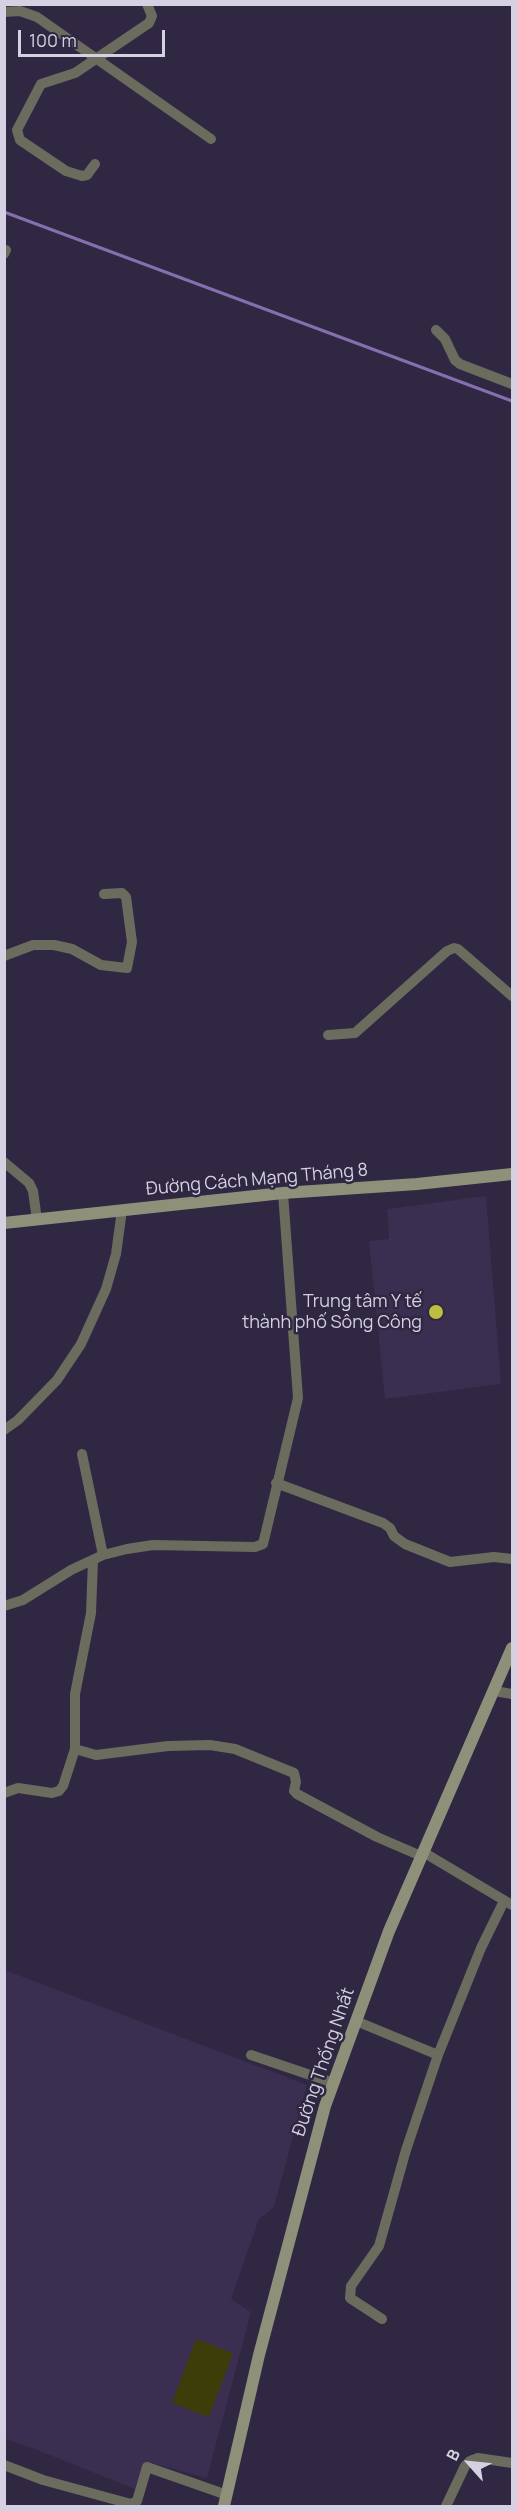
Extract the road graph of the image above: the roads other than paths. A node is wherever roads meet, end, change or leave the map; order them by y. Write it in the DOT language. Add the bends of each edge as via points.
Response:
graph roads {
  1 [pos="147,4"];
  2 [pos="4,12"];
  3 [pos="99,58"];
  4 [pos="211,139"];
  5 [pos="94,164"];
  6 [pos="436,330"];
  7 [pos="513,384"];
  8 [pos="104,894"];
  9 [pos="4,956"];
  10 [pos="513,996"];
  11 [pos="328,1035"];
  12 [pos="4,1162"];
  13 [pos="513,1174"];
  14 [pos="283,1193"];
  15 [pos="122,1210"];
  16 [pos="37,1220"];
  17 [pos="4,1223"];
  18 [pos="4,1430"];
  19 [pos="82,1454"];
  20 [pos="276,1484"];
  21 [pos="104,1555"];
  22 [pos="513,1559"];
  23 [pos="93,1560"];
  24 [pos="4,1606"];
  25 [pos="513,1648"];
  26 [pos="494,1691"];
  27 [pos="513,1694"];
  28 [pos="75,1749"];
  29 [pos="4,1803"];
  30 [pos="422,1854"];
  31 [pos="508,1903"];
  32 [pos="356,2021"];
  33 [pos="250,2055"];
  34 [pos="438,2055"];
  35 [pos="334,2083"];
  36 [pos="382,2319"];
  37 [pos="513,2463"];
  38 [pos="4,2464"];
  39 [pos="225,2501"];
  40 [pos="446,2506"];
  1 -- 3 [label="street" via="152,16 149,23"];
  2 -- 3 [label="street" via="30,13"];
  3 -- 4 [label="street"];
  3 -- 5 [label="street" via="75,73 41,84 16,134 34,151 74,174 87,175"];
  6 -- 7 [label="street" via="460,364"];
  8 -- 9 [label="street" via="122,893 126,897 132,942 127,968 101,965 72,949 54,945 33,945"];
  10 -- 11 [label="street" via="454,948 355,1033"];
  12 -- 16 [label="street" via="29,1183"];
  13 -- 14 [label="street, Đường Cách Mạng Tháng 8"];
  14 -- 15 [label="street, Đường Cách Mạng Tháng 8"];
  14 -- 20 [label="street" via="298,1398"];
  15 -- 16 [label="street, Đường Cách Mạng Tháng 8"];
  15 -- 18 [label="street" via="106,1289 81,1344 57,1380"];
  16 -- 17 [label="street, Đường Cách Mạng Tháng 8"];
  19 -- 21 [label="street"];
  20 -- 21 [label="street" via="266,1540 260,1547 153,1545"];
  20 -- 22 [label="street" via="383,1523 405,1544 450,1562"];
  21 -- 23 [label="street"];
  23 -- 24 [label="street" via="23,1600"];
  23 -- 28 [label="street" via="91,1613 75,1694"];
  25 -- 26 [label="street, Đường Thống Nhất"];
  26 -- 27 [label="street"];
  26 -- 30 [label="street, Đường Thống Nhất"];
  28 -- 29 [label="street" via="61,1790 11,1790 4,1792"];
  28 -- 30 [label="street" via="96,1755 168,1746 229,1747 294,1773 297,1794 377,1837"];
  30 -- 31 [label="street"];
  30 -- 32 [label="street, Đường Thống Nhất"];
  31 -- 34 [label="street" via="481,1948"];
  32 -- 34 [label="street"];
  32 -- 35 [label="street, Đường Thống Nhất"];
  33 -- 35 [label="street"];
  34 -- 36 [label="street" via="378,2246 349,2293 350,2298"];
  35 -- 39 [label="street, Đường Thống Nhất" via="273,2300"];
  37 -- 40 [label="street" via="478,2458 470,2461"];
  38 -- 39 [label="street" via="44,2480 131,2504 137,2500 147,2467"];
}
